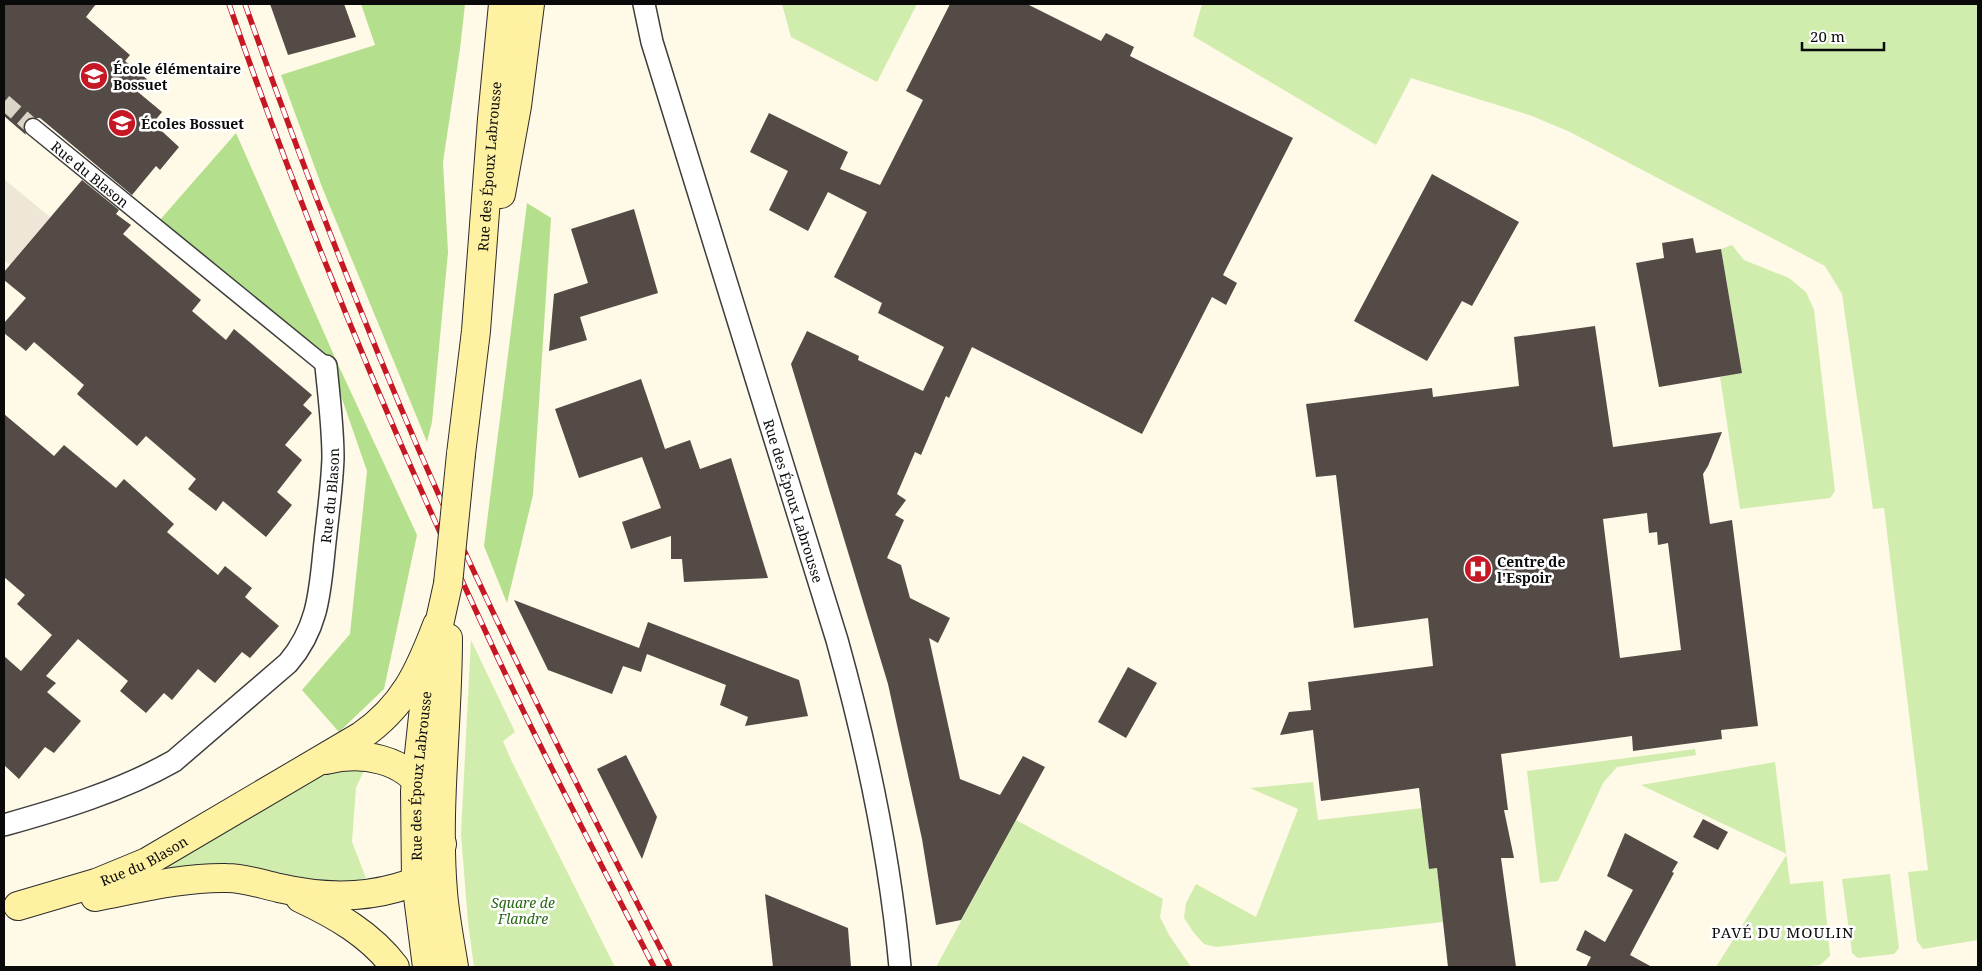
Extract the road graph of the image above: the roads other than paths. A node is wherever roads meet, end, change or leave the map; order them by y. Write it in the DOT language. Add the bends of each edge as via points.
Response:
graph roads {
  1 [pos="503,4"];
  2 [pos="637,4"];
  3 [pos="644,4"];
  4 [pos="530,6"];
  5 [pos="652,42"];
  6 [pos="33,127"];
  7 [pos="476,331"];
  8 [pos="326,366"];
  9 [pos="448,584"];
  10 [pos="438,625"];
  11 [pos="310,766"];
  12 [pos="416,779"];
  13 [pos="4,825"];
  14 [pos="441,835"];
  15 [pos="416,881"];
  16 [pos="278,888"];
  17 [pos="11,907"];
  18 [pos="395,967"];
  19 [pos="427,967"];
  20 [pos="454,967"];
  21 [pos="900,967"];
  1 -- 7 [label="main road, Rue des Époux Labrousse"];
  2 -- 5 [label="street, Rue des Époux Labrousse"];
  3 -- 5 [label="street, Rue des Époux Labrousse"];
  4 -- 7 [label="main road, Rue des Époux Labrousse" via="510,152"];
  5 -- 21 [label="street, Rue des Époux Labrousse" via="852,694 880,814"];
  6 -- 8 [label="street, Rue du Blason"];
  7 -- 9 [label="main road, Rue des Époux Labrousse, bridge"];
  8 -- 13 [label="street, Rue du Blason" via="332,435 330,493 316,614 298,651 174,761 156,772 118,788"];
  9 -- 10 [label="main road, Rue des Époux Labrousse"];
  9 -- 14 [label="main road, Rue des Époux Labrousse"];
  10 -- 11 [label="main road, Rue du Blason" via="415,678 393,710 370,729"];
  10 -- 12 [label="main road, Rue des Époux Labrousse" via="427,679"];
  11 -- 12 [label="main road, Rue du Blason" via="337,757 366,757 393,764"];
  11 -- 17 [label="main road, Rue du Blason" via="147,862 83,887"];
  12 -- 14 [label="main road, Rue du Blason" via="431,802"];
  12 -- 15 [label="main road, Rue des Époux Labrousse"];
  14 -- 15 [label="main road, Rue du Blason" via="436,865"];
  14 -- 20 [label="main road, Rue des Époux Labrousse" via="443,893"];
  15 -- 16 [label="main road, Rue du Blason" via="358,896"];
  15 -- 19 [label="main road, Rue des Époux Labrousse"];
  16 -- 17 [label="main road, Rue du Blason" via="249,880 209,878 83,900"];
  16 -- 18 [label="main road, Rue du Blason" via="358,930"];
}
